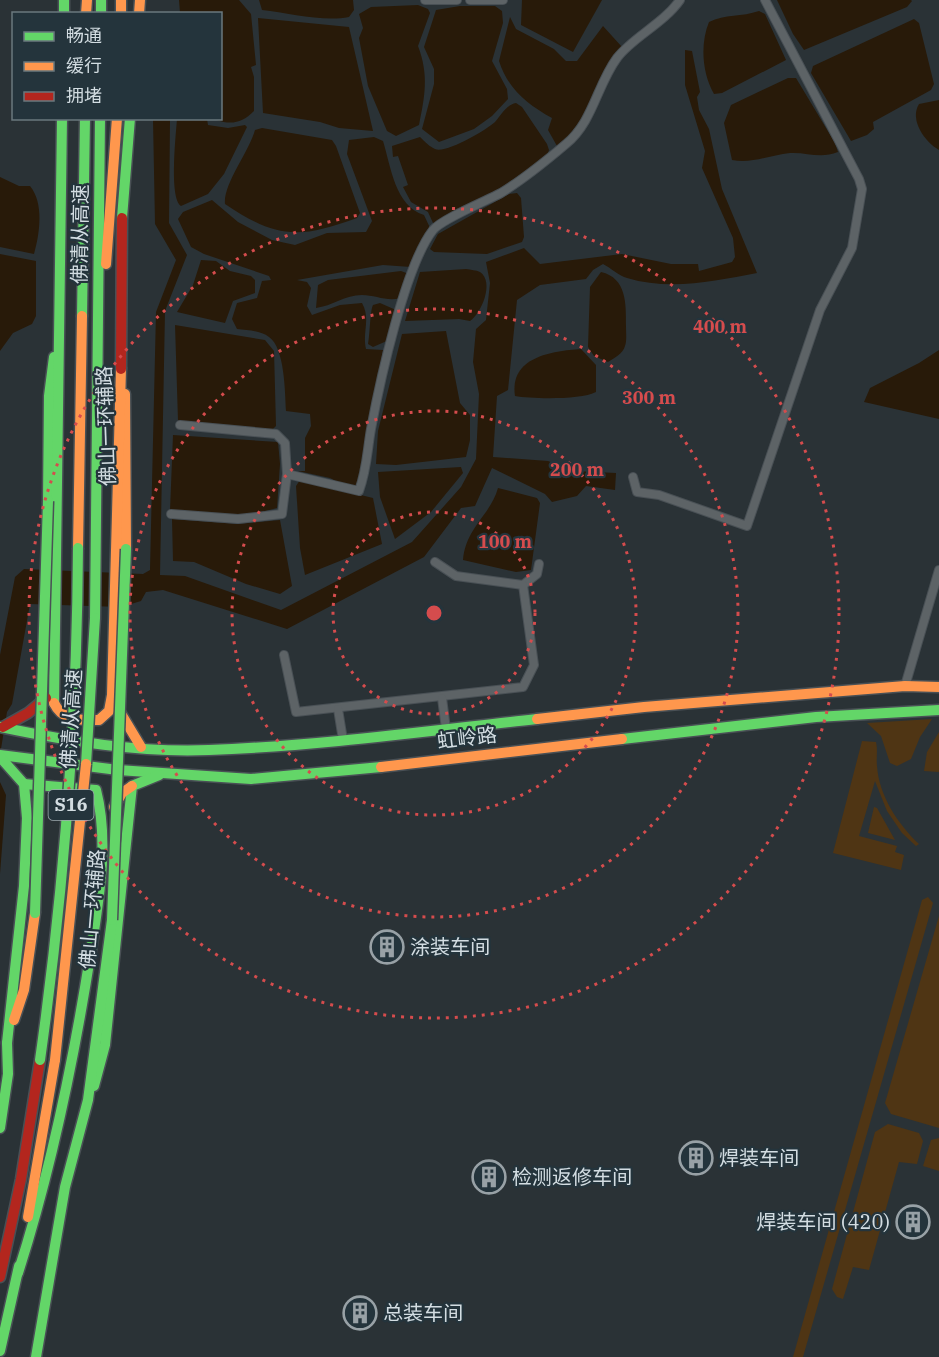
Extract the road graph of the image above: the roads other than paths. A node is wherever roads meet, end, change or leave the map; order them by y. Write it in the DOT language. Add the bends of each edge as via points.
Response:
graph roads {
  1 [pos="425,0"];
  2 [pos="457,0"];
  3 [pos="470,0"];
  4 [pos="503,0"];
  5 [pos="680,0"];
  6 [pos="765,0"];
  7 [pos="62,120"];
  8 [pos="85,120"];
  9 [pos="100,120"];
  10 [pos="117,120"];
  11 [pos="130,120"];
  12 [pos="60,303"];
  13 [pos="97,338"];
  14 [pos="122,351"];
  15 [pos="180,425"];
  16 [pos="287,474"];
  17 [pos="633,477"];
  18 [pos="171,514"];
  19 [pos="435,562"];
  20 [pos="539,564"];
  21 [pos="939,570"];
  22 [pos="523,585"];
  23 [pos="284,655"];
  24 [pos="53,681"];
  25 [pos="905,686"];
  26 [pos="939,687"];
  27 [pos="112,695"];
  28 [pos="442,698"];
  29 [pos="338,710"];
  30 [pos="939,710"];
  31 [pos="1,727"];
  32 [pos="446,729"];
  33 [pos="343,740"];
  34 [pos="141,747"];
  35 [pos="1,757"];
  36 [pos="162,774"];
  37 [pos="24,784"];
  38 [pos="132,786"];
  39 [pos="104,828"];
  40 [pos="7,1042"];
  41 [pos="0,1063"];
  42 [pos="88,1100"];
  43 [pos="0,1128"];
  44 [pos="18,1273"];
  45 [pos="0,1277"];
  46 [pos="0,1351"];
  47 [pos="36,1357"];
  1 -- 2 [label="street"];
  3 -- 4 [label="street"];
  5 -- 16 [label="street" via="615,60 588,119 566,144 502,192 433,230 405,294 359,491"];
  6 -- 17 [label="street" via="859,179 862,189 852,248 820,310 747,526 659,495 637,492"];
  7 -- 12 [label="main road"];
  8 -- 45 [label="main road, 佛清从高速 / S16, bridge" via="78,691 71,799 39,1060 21,1179"];
  9 -- 13 [label="main road, 佛清从高速 / S16"];
  10 -- 13 [label="main road"];
  11 -- 14 [label="main road, 佛山一环辅路" via="121,229"];
  12 -- 24 [label="main road, 佛山一环辅路"];
  12 -- 40 [label="main road, bridge" via="49,396 35,913 24,990"];
  13 -- 44 [label="main road, 佛清从高速 / S16, bridge" via="95,618 82,821 55,1060"];
  14 -- 27 [label="main road, 佛山一环辅路"];
  14 -- 42 [label="main road, 佛山一环辅路, bridge" via="127,411 126,549 112,920"];
  15 -- 16 [label="street" via="276,434 285,443"];
  16 -- 18 [label="street" via="282,514 238,519"];
  19 -- 22 [label="street" via="456,576"];
  20 -- 22 [label="street" via="537,574"];
  21 -- 25 [label="street"];
  22 -- 28 [label="street" via="534,665 523,687"];
  23 -- 29 [label="street" via="296,712"];
  24 -- 27 [label="main road, 佛山一环辅路" via="54,703 57,713 64,718 99,720 109,711"];
  24 -- 31 [label="main road" via="36,708"];
  25 -- 26 [label="main road, 虹岭路"];
  25 -- 32 [label="main road, 虹岭路" via="644,707"];
  27 -- 34 [label="main road"];
  28 -- 29 [label="street"];
  28 -- 32 [label="street"];
  29 -- 33 [label="street"];
  30 -- 36 [label="main road, 虹岭路" via="826,716 251,779"];
  31 -- 34 [label="main road, 虹岭路" via="54,738"];
  32 -- 33 [label="main road, 虹岭路"];
  33 -- 34 [label="main road, 虹岭路" via="207,750"];
  35 -- 36 [label="main road, 虹岭路"];
  35 -- 37 [label="main road"];
  36 -- 38 [label="main road"];
  37 -- 39 [label="main road" via="96,790 102,798"];
  37 -- 40 [label="main road" via="24,886"];
  38 -- 39 [label="main road" via="122,793"];
  38 -- 42 [label="main road" via="105,1045"];
  39 -- 44 [label="main road" via="87,987 42,1198"];
  40 -- 41 [label="main road"];
  40 -- 43 [label="main road" via="8,1074"];
  42 -- 47 [label="main road, 佛山一环辅路" via="65,1188"];
  44 -- 46 [label="main road, 佛清从高速 / S16"];
}
